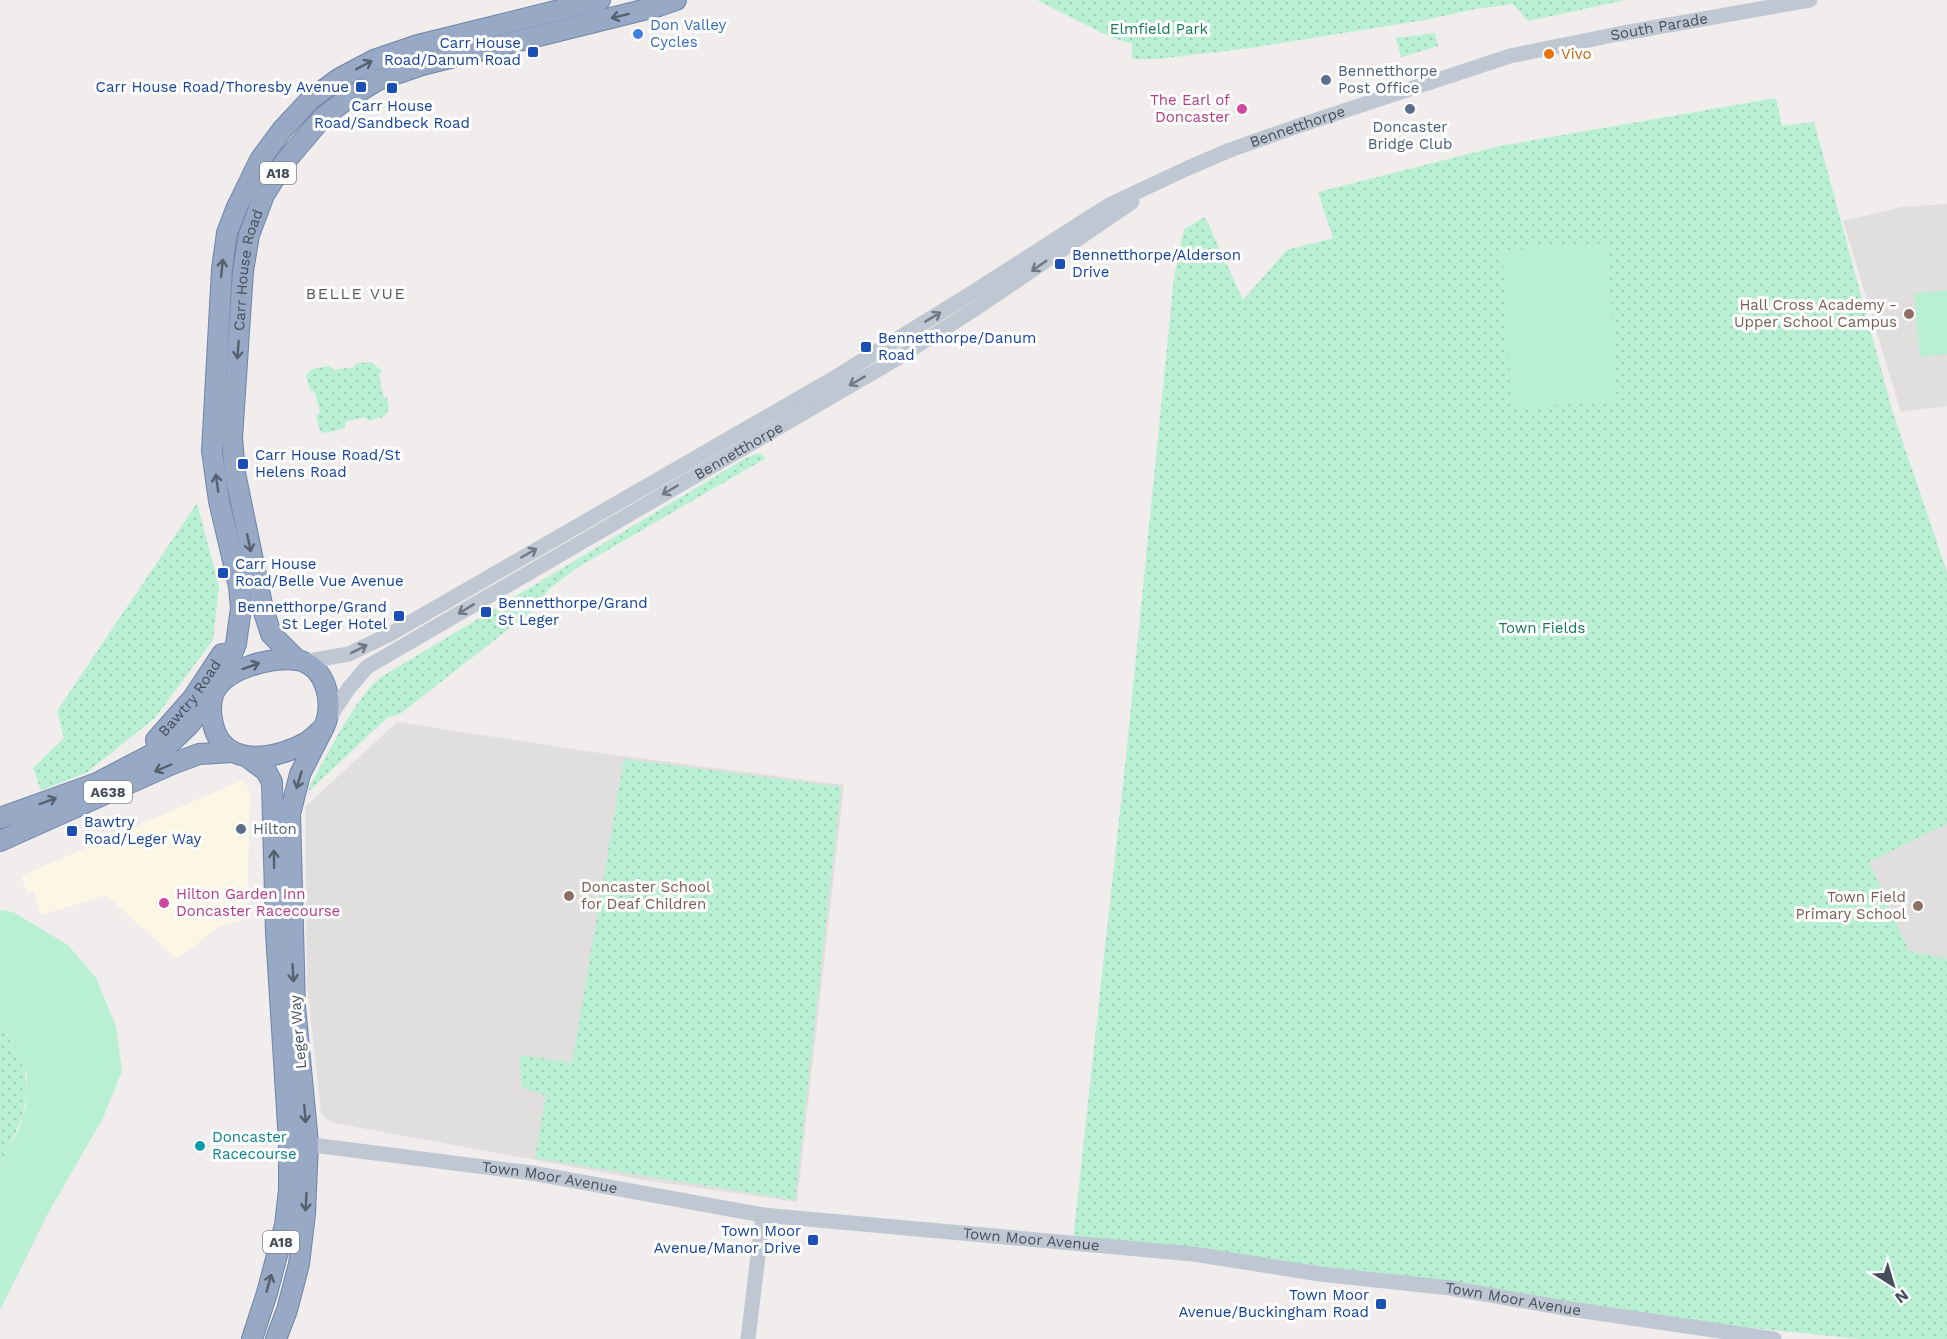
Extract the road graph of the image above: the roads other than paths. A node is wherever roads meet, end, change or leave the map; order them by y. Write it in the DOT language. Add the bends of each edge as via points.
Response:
graph roads {
  1 [pos="600,0"];
  2 [pos="676,0"];
  3 [pos="1810,0"];
  4 [pos="1510,56"];
  5 [pos="1156,184"];
  6 [pos="240,623"];
  7 [pos="300,661"];
  8 [pos="216,690"];
  9 [pos="326,723"];
  10 [pos="239,754"];
  11 [pos="96,783"];
  12 [pos="0,818"];
  13 [pos="0,841"];
  14 [pos="299,1143"];
  15 [pos="763,1215"];
  16 [pos="252,1339"];
  17 [pos="276,1339"];
  18 [pos="748,1339"];
  19 [pos="1774,1339"];
  6 -- 1 [label="highway, Carr House Road / A18, one-way" via="239,586 212,451 227,233 260,160 311,99 374,60 418,45"];
  2 -- 7 [label="highway, Carr House Road / A18, one-way" via="422,65 378,80 323,117 284,163 264,195 249,235 243,271 232,438 235,473 263,609 271,634"];
  3 -- 4 [label="street, South Parade"];
  4 -- 5 [label="street, Bennetthorpe" via="1238,147"];
  7 -- 5 [label="street, Bennetthorpe, one-way" via="349,654 392,633 836,377 1109,205"];
  5 -- 9 [label="street, Bennetthorpe, one-way" via="898,358 367,667"];
  6 -- 8 [label="highway, Carr House Road / A18" via="236,644"];
  6 -- 11 [label="highway, Bawtry Road" via="193,698 160,736"];
  8 -- 7 [label="highway, one-way" via="235,673 255,664"];
  7 -- 9 [label="highway" via="316,671 324,683 329,697"];
  8 -- 10 [label="highway" via="210,716 216,735 223,745"];
  8 -- 11 [label="highway, Bawtry Road / A638" via="166,747"];
  9 -- 10 [label="highway" via="308,742 285,752 264,758"];
  9 -- 14 [label="highway, Leger Way / A18, one-way" via="300,774 290,814"];
  10 -- 13 [label="highway, A638, one-way" via="199,754"];
  14 -- 10 [label="highway, Leger Way / A18, one-way" via="276,933 272,782 266,771"];
  12 -- 11 [label="highway, Bawtry Road / A638, one-way"];
  14 -- 15 [label="street, Town Moor Avenue" via="531,1173"];
  16 -- 14 [label="highway, Leger Way / A18, one-way" via="285,1226"];
  14 -- 17 [label="highway, Leger Way / A18, one-way" via="305,1214 299,1264"];
  15 -- 18 [label="street"];
  15 -- 19 [label="street, Town Moor Avenue" via="1192,1254 1320,1274 1450,1288"];
}
